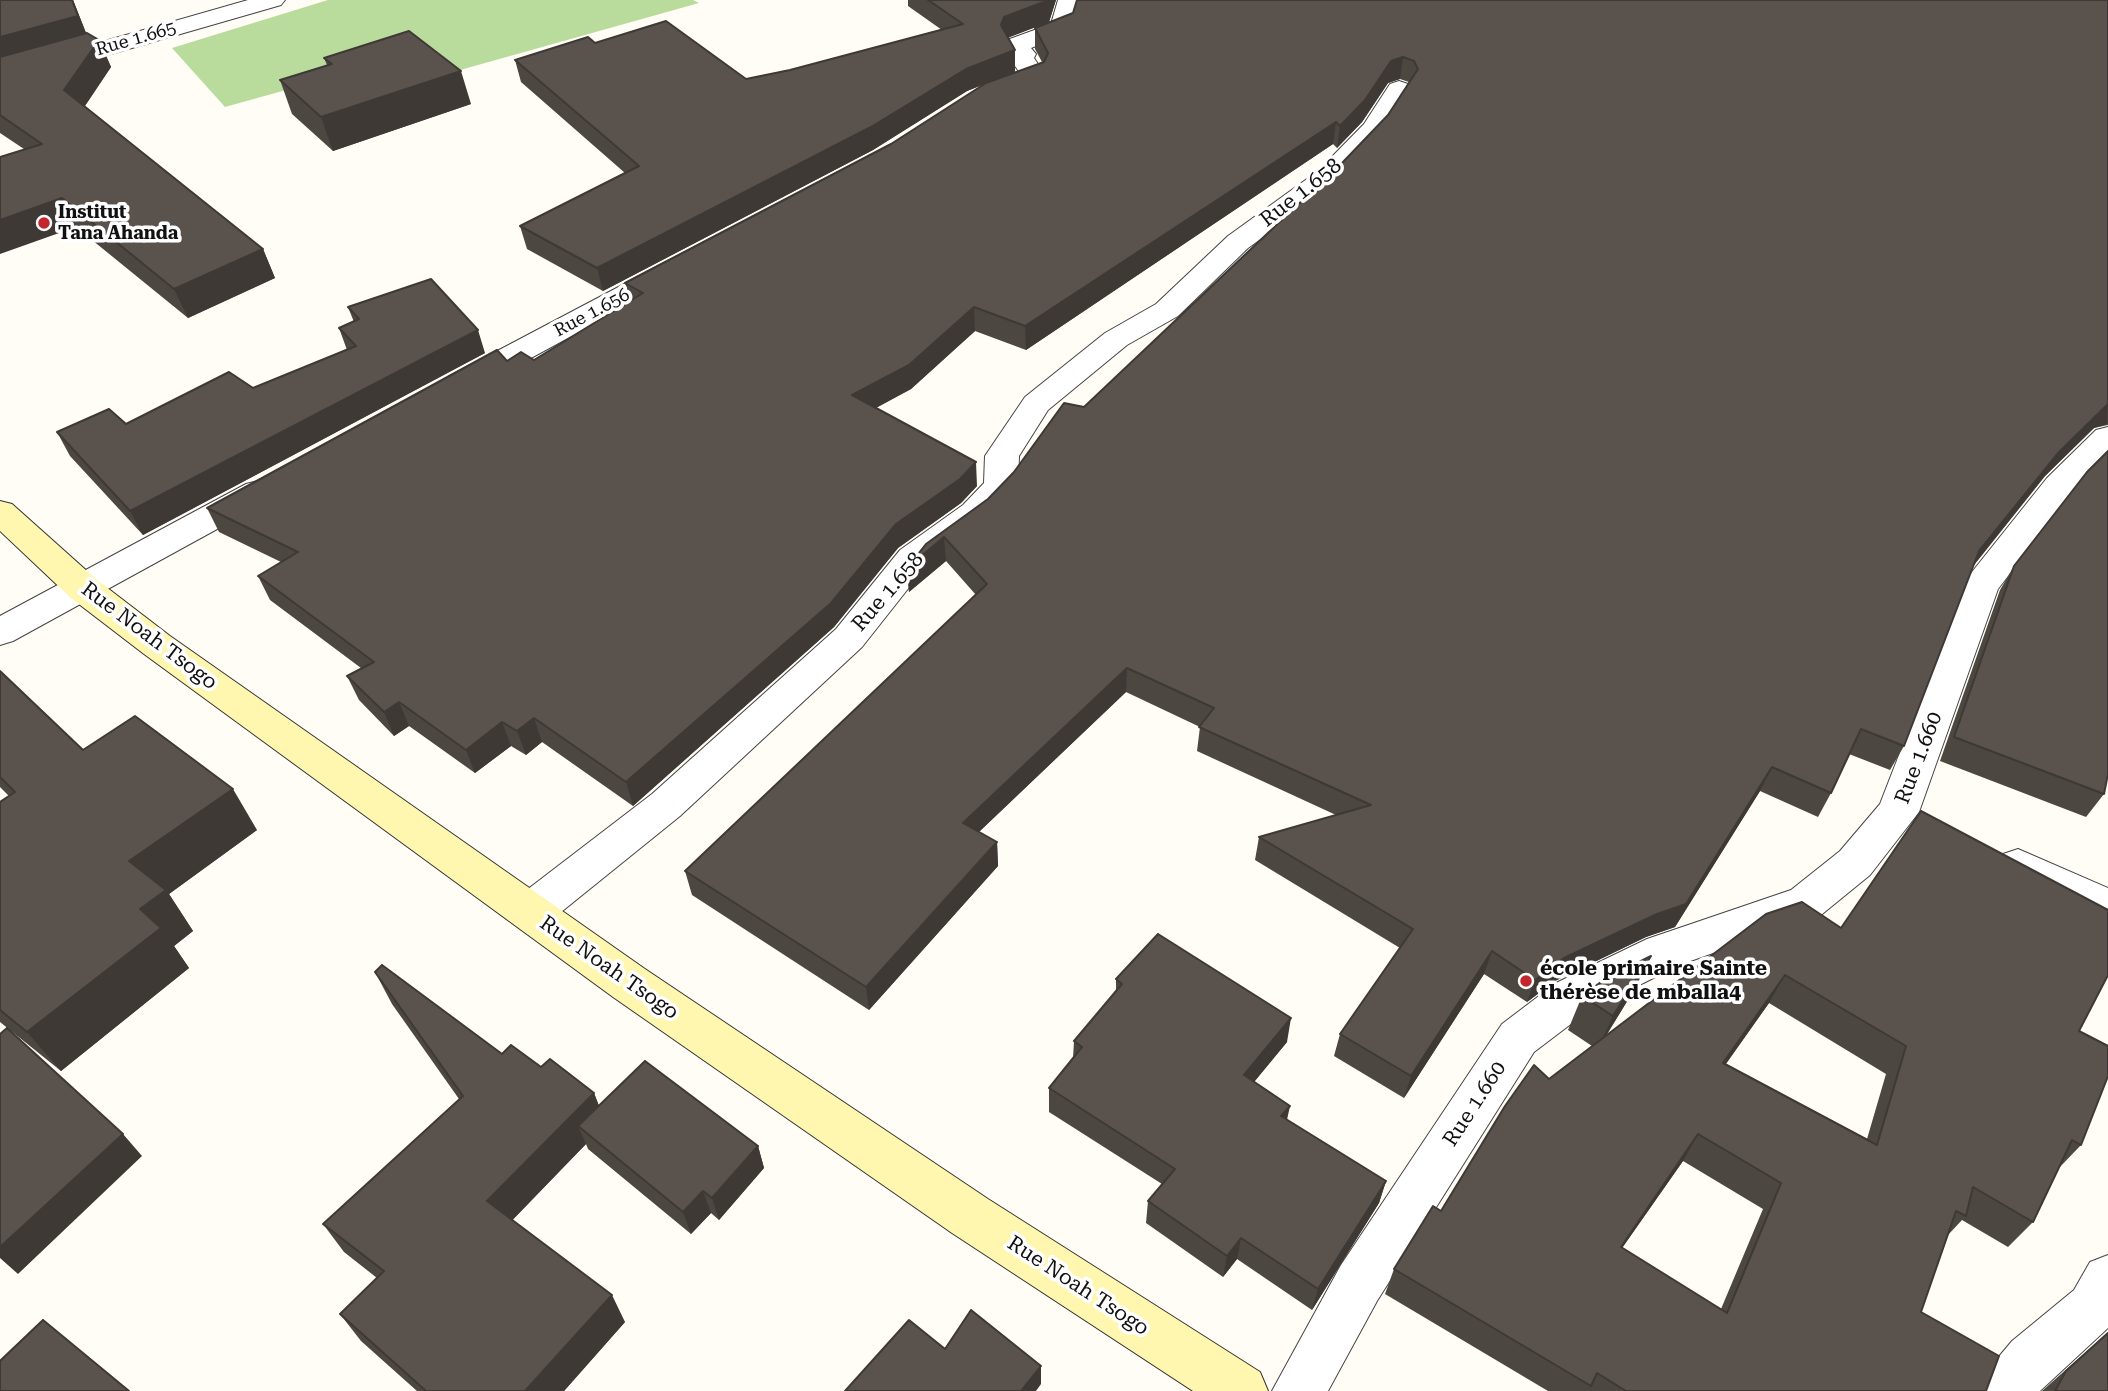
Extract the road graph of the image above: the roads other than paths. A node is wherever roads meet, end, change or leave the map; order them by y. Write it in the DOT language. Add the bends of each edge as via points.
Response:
graph roads {
  1 [pos="273,0"];
  2 [pos="1070,0"];
  3 [pos="0,79"];
  4 [pos="1399,89"];
  5 [pos="968,104"];
  6 [pos="701,254"];
  7 [pos="428,399"];
  8 [pos="2108,438"];
  9 [pos="286,477"];
  10 [pos="0,512"];
  11 [pos="84,589"];
  12 [pos="0,632"];
  13 [pos="1984,851"];
  14 [pos="2108,907"];
  15 [pos="530,912"];
  16 [pos="2108,1280"];
  17 [pos="1241,1391"];
  18 [pos="1299,1391"];
  19 [pos="2005,1391"];
  1 -- 3 [label="street, Rue 1.665"];
  2 -- 5 [label="street" via="1062,27 1016,45 1034,76"];
  4 -- 15 [label="street, Rue 1.658" via="1374,129 1328,177 1238,242 1167,310 1116,339 1037,404 1002,456 1001,486 975,513 913,558 849,638 666,805"];
  6 -- 7 [label="street, Rue 1.656"];
  8 -- 18 [label="street, Rue 1.660" via="2059,486 1981,586 1917,821 1806,903 1663,952 1572,997 1518,1038 1359,1283"];
  9 -- 11 [label="street"];
  10 -- 11 [label="main road, Rue Noah Tsogo"];
  11 -- 12 [label="street"];
  11 -- 15 [label="main road, Rue Noah Tsogo"];
  13 -- 14 [label="street"];
  15 -- 17 [label="main road, Rue Noah Tsogo" via="970,1216"];
  16 -- 19 [label="street" via="2092,1308 2031,1360"];
}
